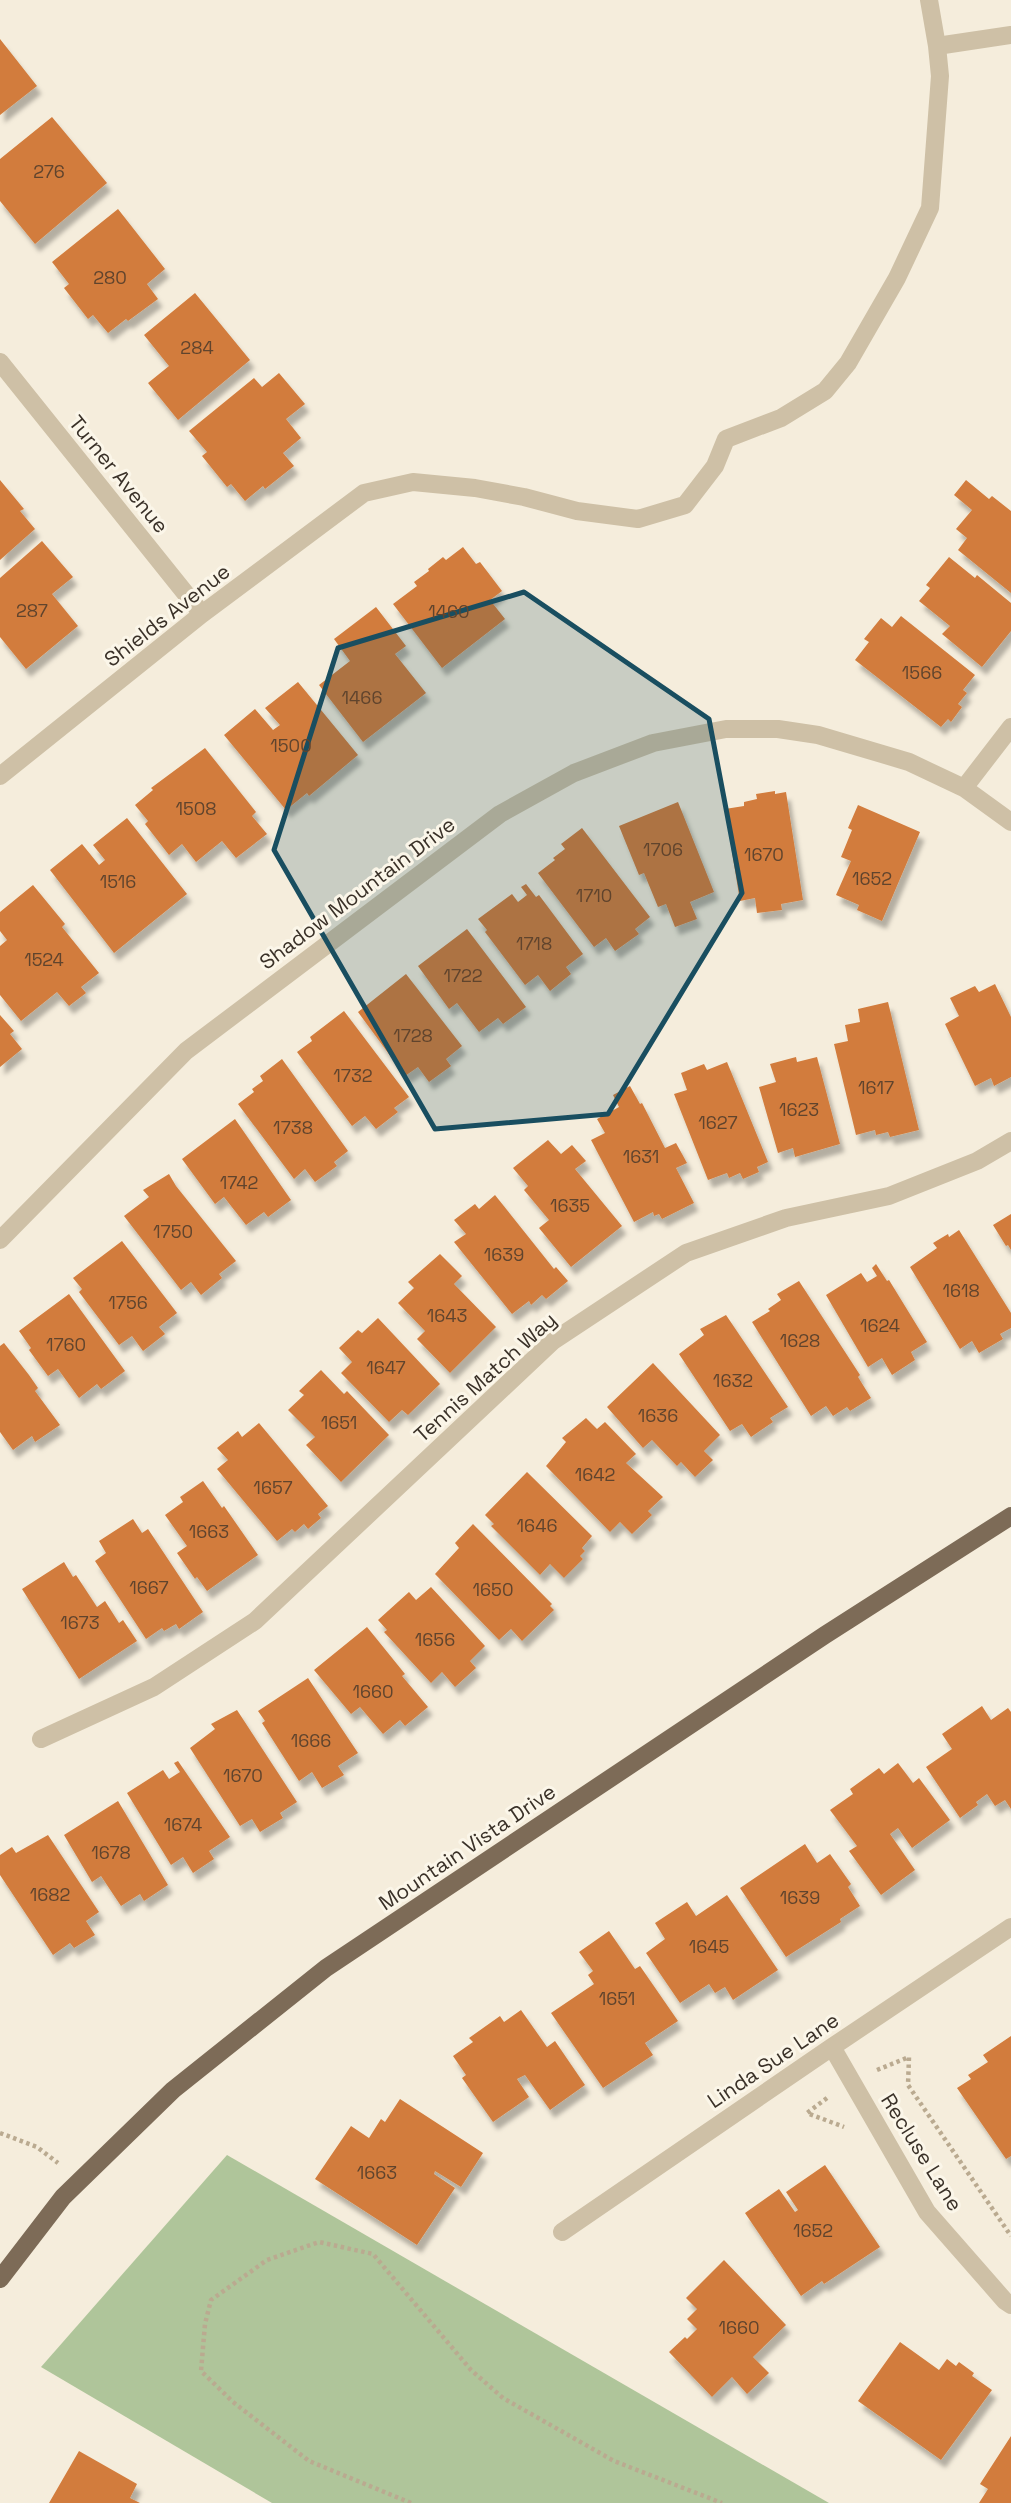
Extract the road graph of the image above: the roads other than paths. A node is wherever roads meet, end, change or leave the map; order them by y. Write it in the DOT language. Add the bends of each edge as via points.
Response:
graph roads {
  1 [pos="929,0"];
  2 [pos="1011,35"];
  3 [pos="937,46"];
  4 [pos="0,362"];
  5 [pos="202,614"];
  6 [pos="1011,727"];
  7 [pos="0,776"];
  8 [pos="964,788"];
  9 [pos="1011,822"];
  10 [pos="1011,1141"];
  11 [pos="0,1240"];
  12 [pos="1011,1516"];
  13 [pos="41,1739"];
  14 [pos="1011,1927"];
  15 [pos="832,2047"];
  16 [pos="562,2232"];
  17 [pos="0,2279"];
  18 [pos="1011,2305"];
  1 -- 3 [label="street"];
  2 -- 3 [label="street"];
  3 -- 5 [label="street, Shields Avenue" via="940,76 930,208 897,278 848,363 825,391 781,418 726,439 715,467 685,505 638,519 577,511 475,488 412,482 364,493"];
  4 -- 5 [label="street, Turner Avenue"];
  5 -- 7 [label="street, Shields Avenue"];
  6 -- 8 [label="street"];
  8 -- 9 [label="street, Shadow Mountain Drive"];
  8 -- 11 [label="street, Shadow Mountain Drive" via="909,762 818,735 778,729 726,729 653,743 574,774 500,814 186,1051"];
  10 -- 13 [label="street, Tennis Match Way" via="977,1161 889,1196 786,1218 686,1253 553,1341 255,1621 154,1687"];
  12 -- 17 [label="main road, Mountain Vista Drive" via="326,1968 173,2090 63,2197"];
  14 -- 15 [label="street, Linda Sue Lane"];
  15 -- 16 [label="street, Linda Sue Lane"];
  15 -- 18 [label="street, Recluse Lane" via="927,2212"];
}
